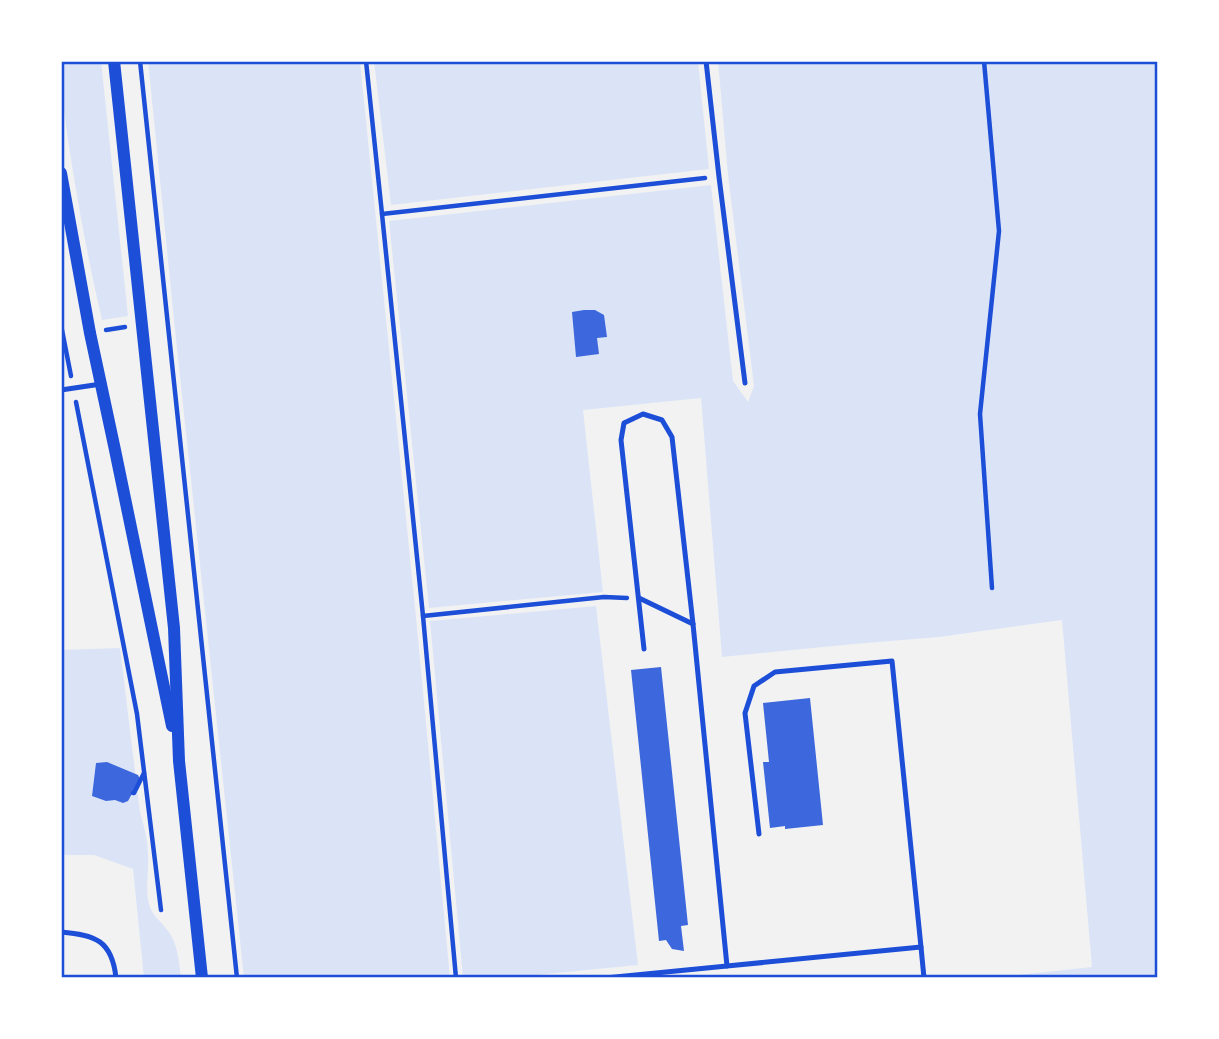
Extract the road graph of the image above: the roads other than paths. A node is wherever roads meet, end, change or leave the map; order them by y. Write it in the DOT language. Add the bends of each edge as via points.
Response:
graph roads {
  1 [pos="114,61"];
  2 [pos="706,61"];
  3 [pos="61,173"];
  4 [pos="746,383"];
  5 [pos="100,384"];
  6 [pos="61,390"];
  7 [pos="639,598"];
  8 [pos="693,624"];
  9 [pos="644,649"];
  10 [pos="179,761"];
  11 [pos="759,834"];
  12 [pos="61,932"];
  13 [pos="921,947"];
  14 [pos="727,966"];
  15 [pos="116,978"];
  16 [pos="202,978"];
  17 [pos="606,978"];
  18 [pos="924,978"];
  1 -- 10 [label="street" via="174,628"];
  2 -- 4 [label="lane"];
  3 -- 5 [label="street"];
  5 -- 6 [label="lane"];
  5 -- 10 [label="street"];
  7 -- 8 [label="lane"];
  7 -- 8 [label="lane" via="621,440 624,422 643,414 662,420 672,437"];
  7 -- 9 [label="lane"];
  8 -- 14 [label="lane"];
  10 -- 16 [label="street"];
  11 -- 13 [label="lane" via="746,713 754,686 775,672 892,661"];
  12 -- 15 [label="lane" via="97,938 110,953"];
  13 -- 14 [label="lane"];
  13 -- 18 [label="lane"];
  14 -- 17 [label="lane"];
}
